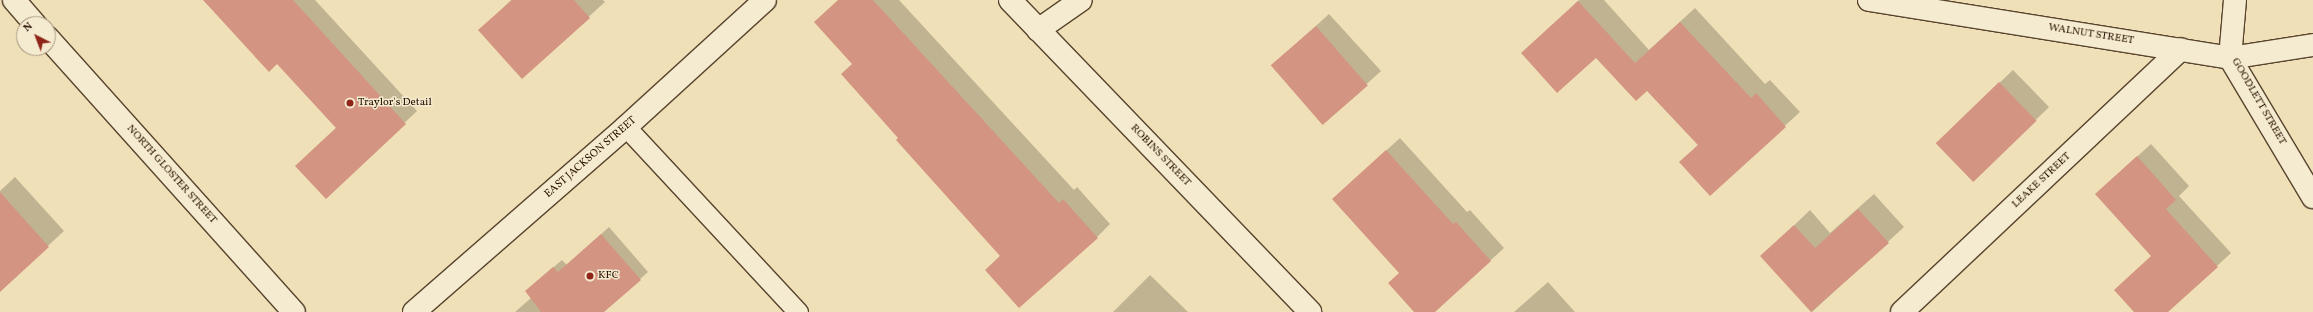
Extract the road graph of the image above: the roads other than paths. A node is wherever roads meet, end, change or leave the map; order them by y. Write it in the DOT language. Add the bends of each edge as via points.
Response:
graph roads {
  1 [pos="14,0"];
  2 [pos="765,0"];
  3 [pos="1010,0"];
  4 [pos="1081,0"];
  5 [pos="1869,0"];
  6 [pos="2235,0"];
  7 [pos="28,16"];
  8 [pos="1038,30"];
  9 [pos="2313,45"];
  10 [pos="56,47"];
  11 [pos="2181,49"];
  12 [pos="2230,58"];
  13 [pos="626,127"];
  14 [pos="2313,197"];
  15 [pos="294,312"];
  16 [pos="414,312"];
  17 [pos="798,312"];
  18 [pos="1310,312"];
  19 [pos="1902,312"];
  1 -- 7 [label="street"];
  2 -- 13 [label="street, EAST JACKSON STREET"];
  3 -- 8 [label="street, ROBINS STREET"];
  4 -- 8 [label="street"];
  5 -- 11 [label="street, WALNUT STREET"];
  6 -- 12 [label="street, GOODLETT STREET"];
  8 -- 18 [label="street, ROBINS STREET"];
  9 -- 12 [label="street, WALNUT STREET"];
  10 -- 15 [label="street, NORTH GLOSTER STREET"];
  11 -- 12 [label="street, WALNUT STREET"];
  11 -- 19 [label="street, LEAKE STREET"];
  12 -- 14 [label="street, GOODLETT STREET"];
  13 -- 16 [label="street, EAST JACKSON STREET"];
  13 -- 17 [label="lane"];
}
